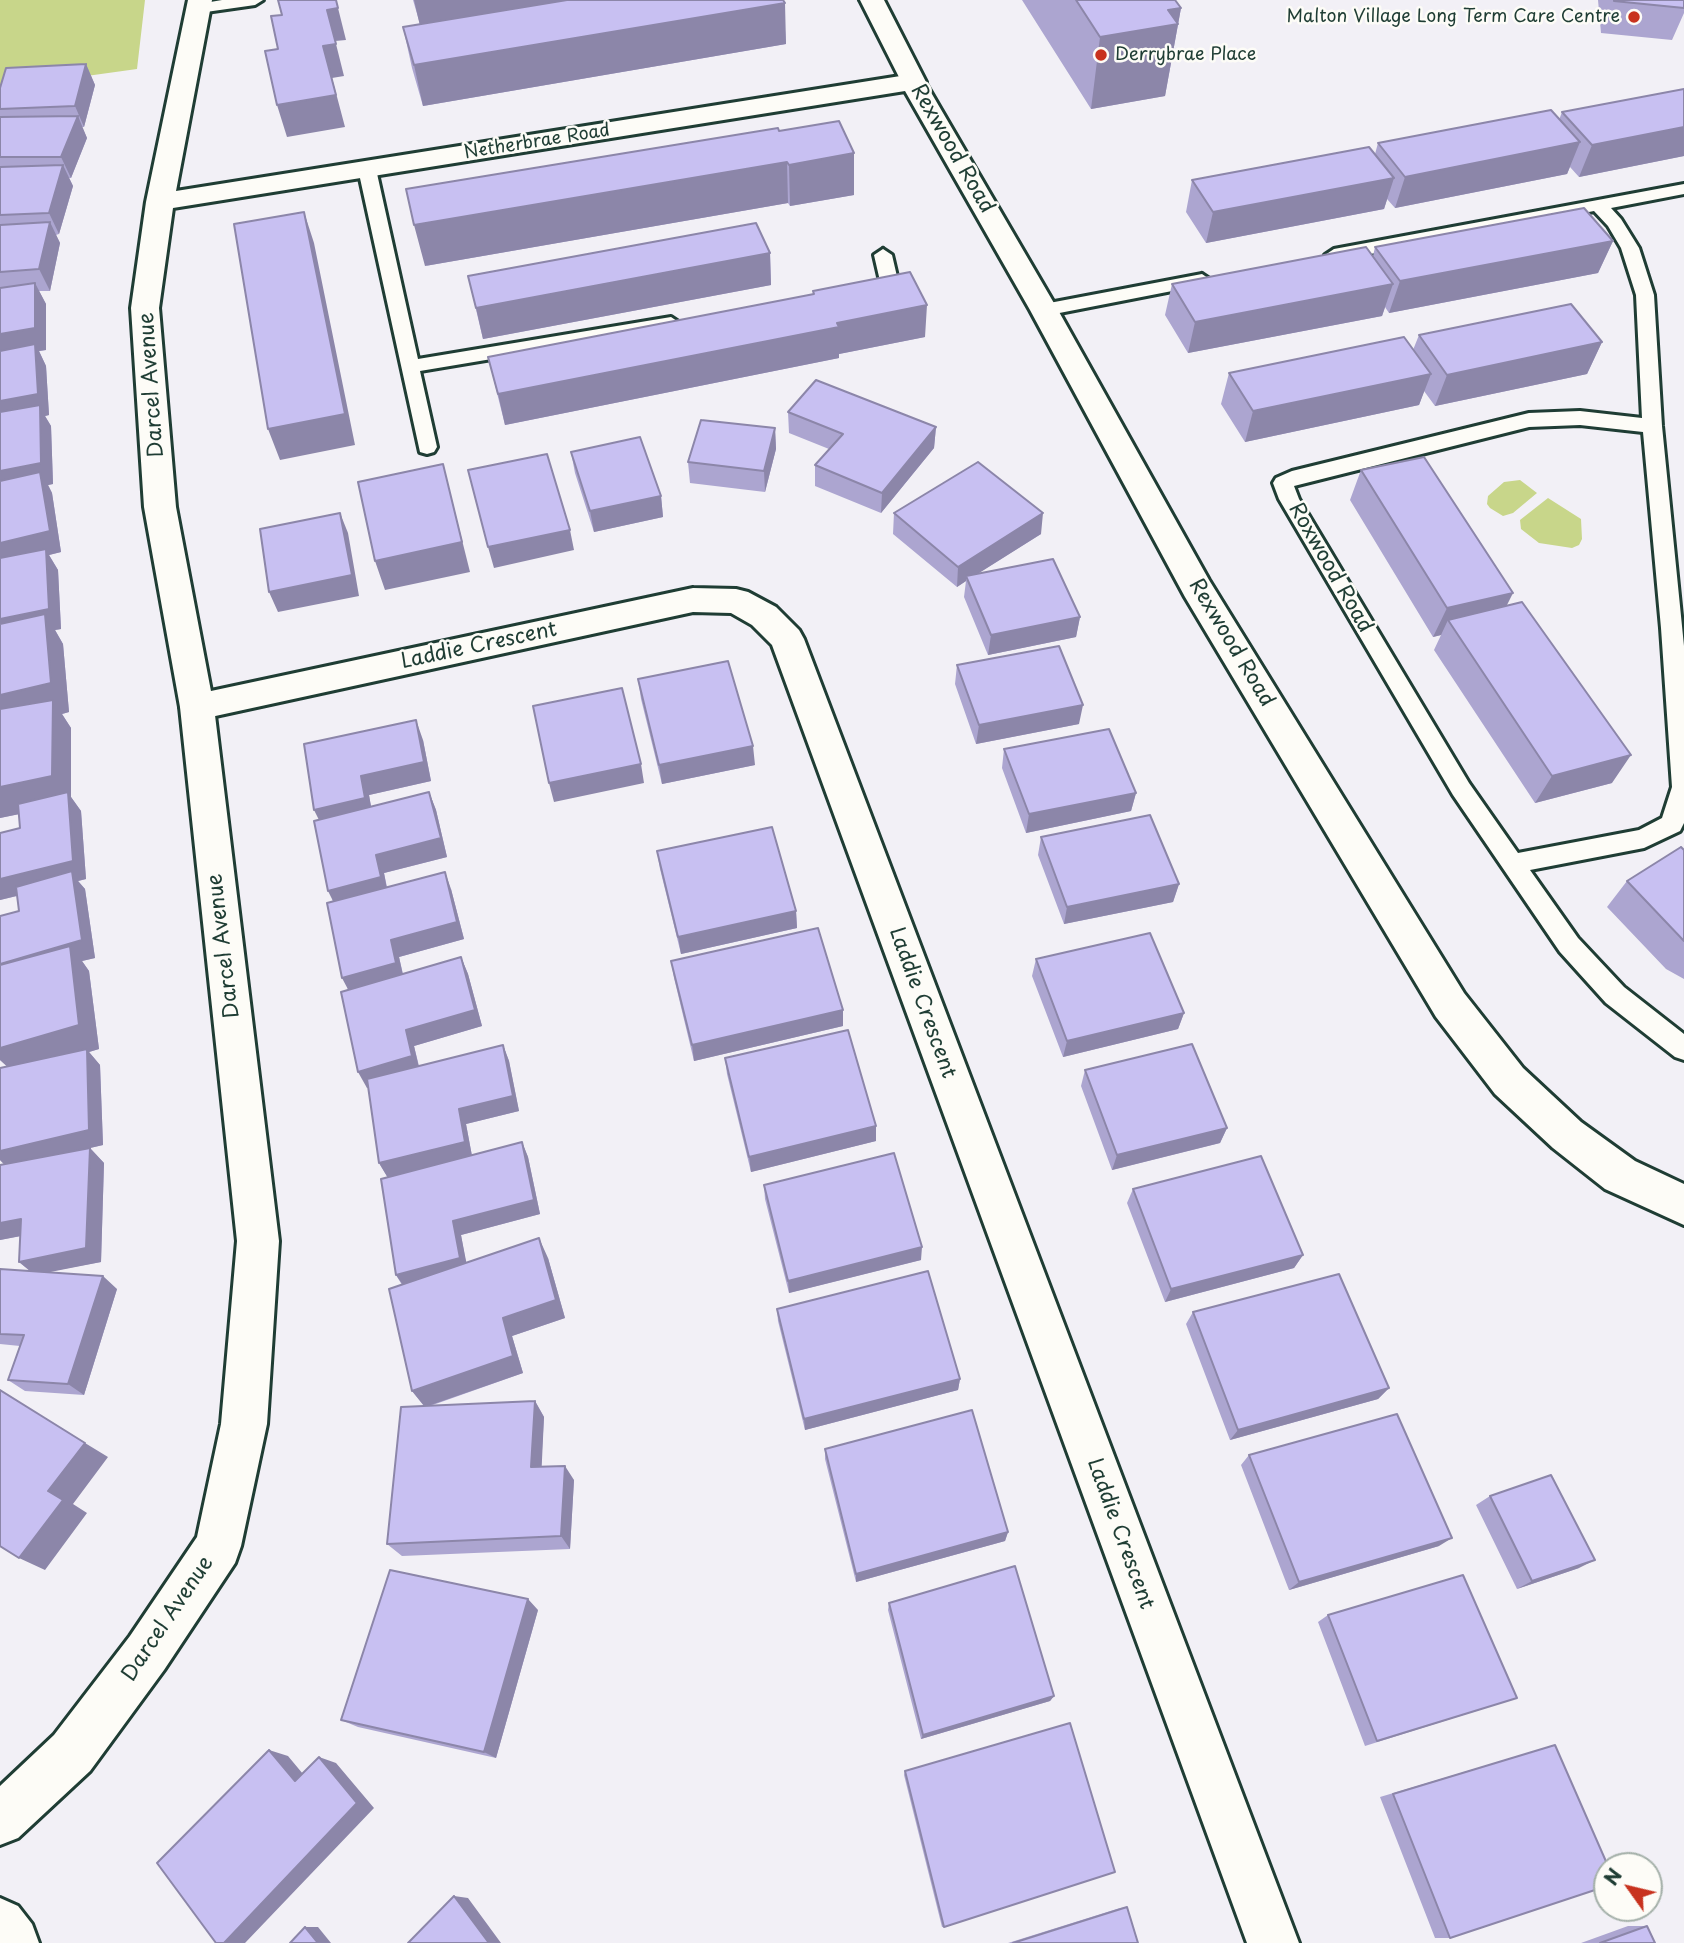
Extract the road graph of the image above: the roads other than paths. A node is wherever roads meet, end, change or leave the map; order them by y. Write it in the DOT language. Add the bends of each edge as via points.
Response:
graph roads {
  1 [pos="255,0"];
  2 [pos="872,0"];
  3 [pos="200,4"];
  4 [pos="913,82"];
  5 [pos="367,169"];
  6 [pos="1684,188"];
  7 [pos="160,202"];
  8 [pos="1598,205"];
  9 [pos="883,255"];
  10 [pos="1316,258"];
  11 [pos="1222,276"];
  12 [pos="849,292"];
  13 [pos="1044,310"];
  14 [pos="684,320"];
  15 [pos="410,367"];
  16 [pos="1652,426"];
  17 [pos="427,447"];
  18 [pos="197,707"];
  19 [pos="1512,863"];
  20 [pos="1684,1049"];
  21 [pos="1684,1205"];
  22 [pos="0,1820"];
  23 [pos="0,1923"];
  24 [pos="13,1943"];
  25 [pos="1273,1943"];
  1 -- 3 [label="lane"];
  2 -- 4 [label="street, Rexwood Road"];
  3 -- 7 [label="street, Darcel Avenue"];
  4 -- 5 [label="street, Netherbrae Road"];
  4 -- 13 [label="street, Rexwood Road"];
  5 -- 7 [label="street, Netherbrae Road"];
  5 -- 15 [label="lane"];
  6 -- 8 [label="lane"];
  7 -- 18 [label="street, Darcel Avenue" via="145,308 159,494"];
  8 -- 10 [label="lane"];
  8 -- 16 [label="lane" via="1630,248 1645,295"];
  9 -- 12 [label="lane" via="890,285"];
  11 -- 13 [label="lane"];
  13 -- 21 [label="street, Rexwood Road" via="1197,588 1450,1005 1509,1081 1566,1135 1620,1175"];
  14 -- 15 [label="lane"];
  15 -- 17 [label="lane"];
  16 -- 19 [label="lane" via="1682,787 1672,824 1644,839"];
  16 -- 19 [label="lane, Roxwood Road" via="1580,418 1529,420 1283,483 1454,777"];
  18 -- 22 [label="street, Darcel Avenue" via="258,1241 244,1424 218,1546 147,1653 72,1753"];
  18 -- 25 [label="street, Laddie Crescent" via="693,600 736,601 764,616 787,639"];
  19 -- 20 [label="lane, Roxwood Road" via="1569,944 1615,995"];
  23 -- 24 [label="street"];
}
